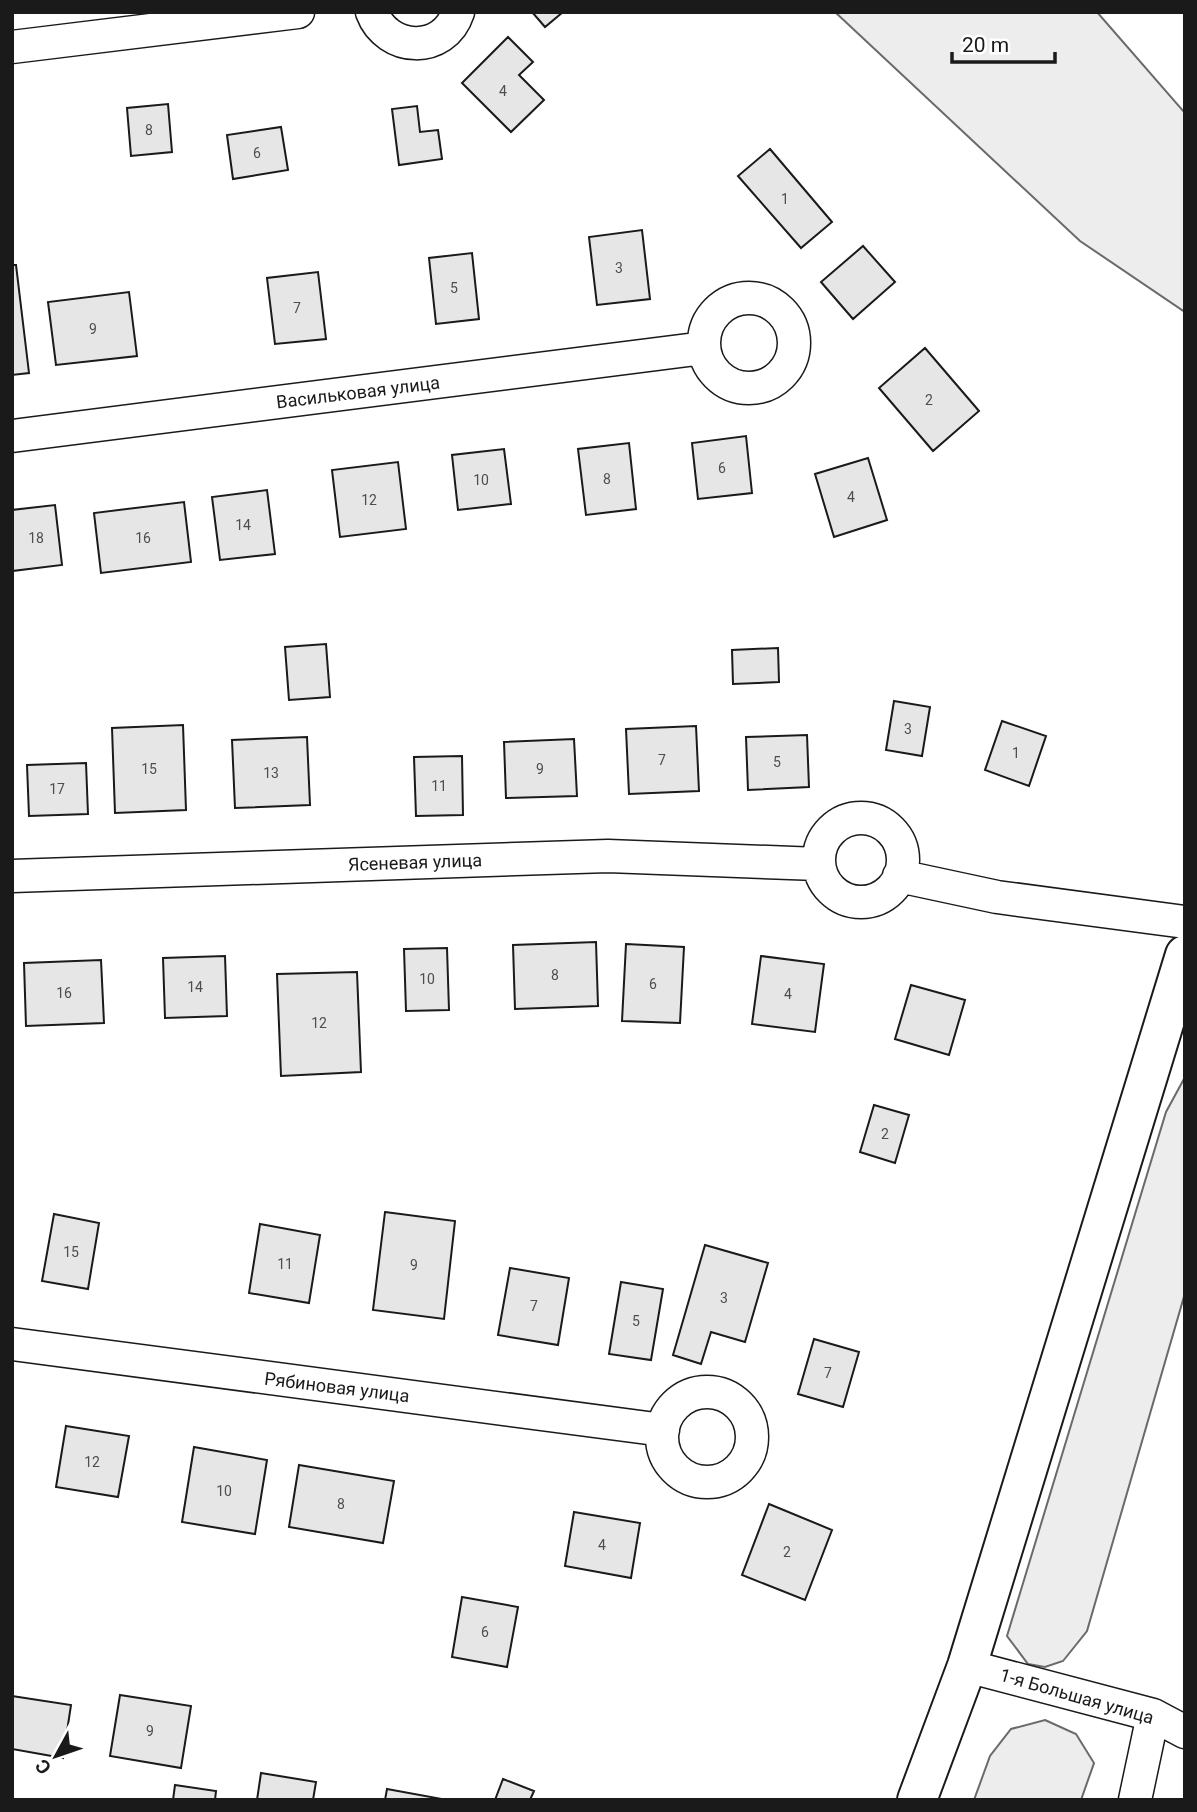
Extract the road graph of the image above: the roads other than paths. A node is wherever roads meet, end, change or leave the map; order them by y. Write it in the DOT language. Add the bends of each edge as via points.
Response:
graph roads {
  1 [pos="298,12"];
  2 [pos="372,12"];
  3 [pos="458,12"];
  4 [pos="12,47"];
  5 [pos="704,348"];
  6 [pos="12,436"];
  7 [pos="818,864"];
  8 [pos="12,876"];
  9 [pos="900,876"];
  10 [pos="1185,922"];
  11 [pos="1185,955"];
  12 [pos="12,1344"];
  13 [pos="663,1430"];
  14 [pos="967,1666"];
  15 [pos="1153,1715"];
  16 [pos="1185,1732"];
  17 [pos="918,1800"];
  18 [pos="1135,1800"];
  1 -- 4 [label="street"];
  2 -- 3 [label="street" via="386,34 408,44 442,36"];
  5 -- 6 [label="street, Васильковая улица"];
  7 -- 8 [label="street, Ясеневая улица" via="608,856"];
  7 -- 9 [label="street" via="830,889 855,901 881,897"];
  7 -- 9 [label="street" via="824,837 846,820 860,817 873,819 896,836 903,862"];
  9 -- 10 [label="street" via="997,897"];
  11 -- 14 [label="street"];
  12 -- 13 [label="street, Рябиновая улица"];
  14 -- 15 [label="street, 1-я Большая улица"];
  14 -- 17 [label="street"];
  15 -- 16 [label="street, 1-я Большая улица"];
  15 -- 18 [label="street"];
}
